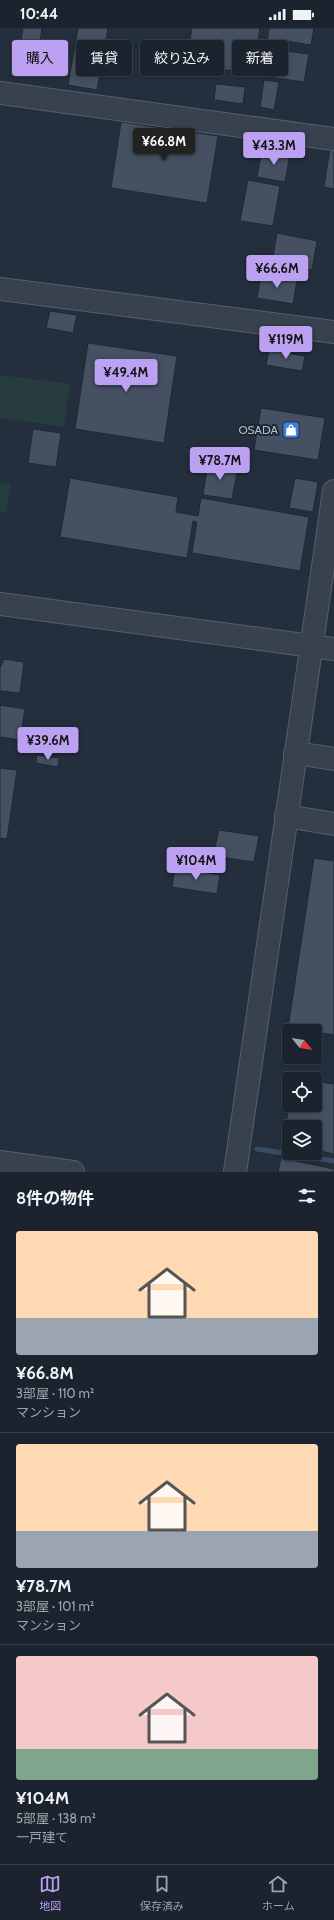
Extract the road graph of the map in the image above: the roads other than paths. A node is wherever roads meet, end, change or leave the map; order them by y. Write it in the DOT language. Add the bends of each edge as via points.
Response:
graph roads {
  1 [pos="0,94"];
  2 [pos="334,139"];
  3 [pos="0,289"];
  4 [pos="334,332"];
  5 [pos="334,491"];
  6 [pos="0,604"];
  7 [pos="310,646"];
  8 [pos="334,649"];
  9 [pos="295,753"];
  10 [pos="334,759"];
  11 [pos="286,816"];
  12 [pos="334,824"];
  13 [pos="0,1162"];
  14 [pos="73,1172"];
  15 [pos="235,1172"];
  1 -- 2 [label="street"];
  3 -- 4 [label="street"];
  5 -- 7 [label="street"];
  6 -- 7 [label="street"];
  7 -- 8 [label="street"];
  7 -- 9 [label="street"];
  9 -- 10 [label="street"];
  9 -- 11 [label="street"];
  11 -- 12 [label="street"];
  11 -- 15 [label="street"];
  13 -- 14 [label="street"];
}
